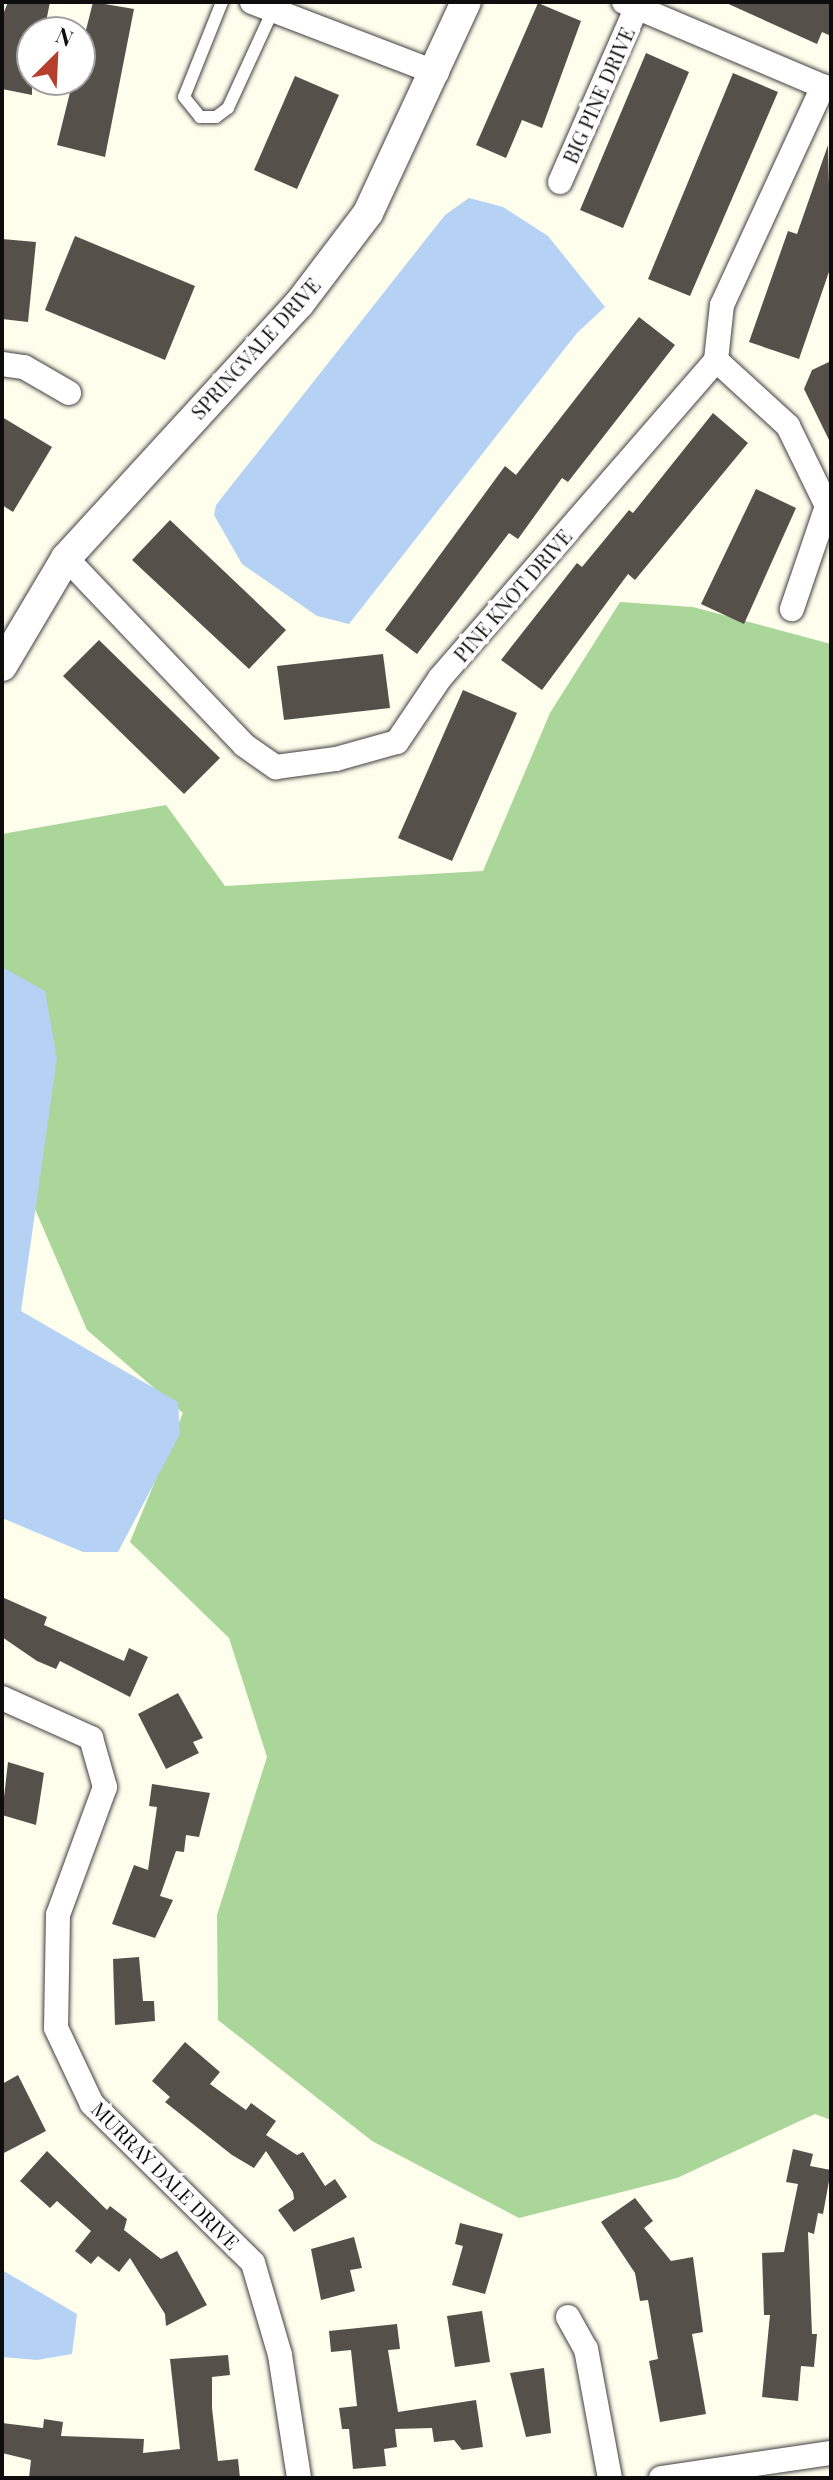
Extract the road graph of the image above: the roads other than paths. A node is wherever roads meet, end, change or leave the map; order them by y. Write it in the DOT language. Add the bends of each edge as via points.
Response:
graph roads {
  1 [pos="222,2"];
  2 [pos="466,2"];
  3 [pos="633,4"];
  4 [pos="274,7"];
  5 [pos="437,73"];
  6 [pos="827,88"];
  7 [pos="560,182"];
  8 [pos="716,360"];
  9 [pos="2,364"];
  10 [pos="69,393"];
  11 [pos="66,558"];
  12 [pos="792,609"];
  13 [pos="2,666"];
  14 [pos="2,1698"];
  15 [pos="568,2317"];
  16 [pos="831,2453"];
  17 [pos="299,2478"];
  18 [pos="610,2478"];
  19 [pos="661,2478"];
  1 -- 4 [label="lane" via="184,97 200,117 216,117 228,108"];
  2 -- 5 [label="street, SPRINGVALE DRIVE"];
  3 -- 6 [label="street, BIG PINE DRIVE"];
  3 -- 7 [label="street, BIG PINE DRIVE"];
  4 -- 5 [label="street"];
  5 -- 11 [label="street, SPRINGVALE DRIVE" via="360,225 299,304"];
  6 -- 8 [label="street" via="722,305"];
  8 -- 11 [label="street, PINE KNOT DRIVE" via="440,678 397,742 336,759 276,767 244,745"];
  8 -- 12 [label="street" via="788,426 827,506"];
  9 -- 10 [label="street" via="24,367"];
  11 -- 13 [label="street, SPRINGVALE DRIVE"];
  14 -- 17 [label="street, MURRAY DALE DRIVE" via="91,1738 105,1787 58,1915 56,2028 92,2104 253,2263 280,2355"];
  15 -- 18 [label="street" via="586,2349"];
  16 -- 19 [label="street"];
}
